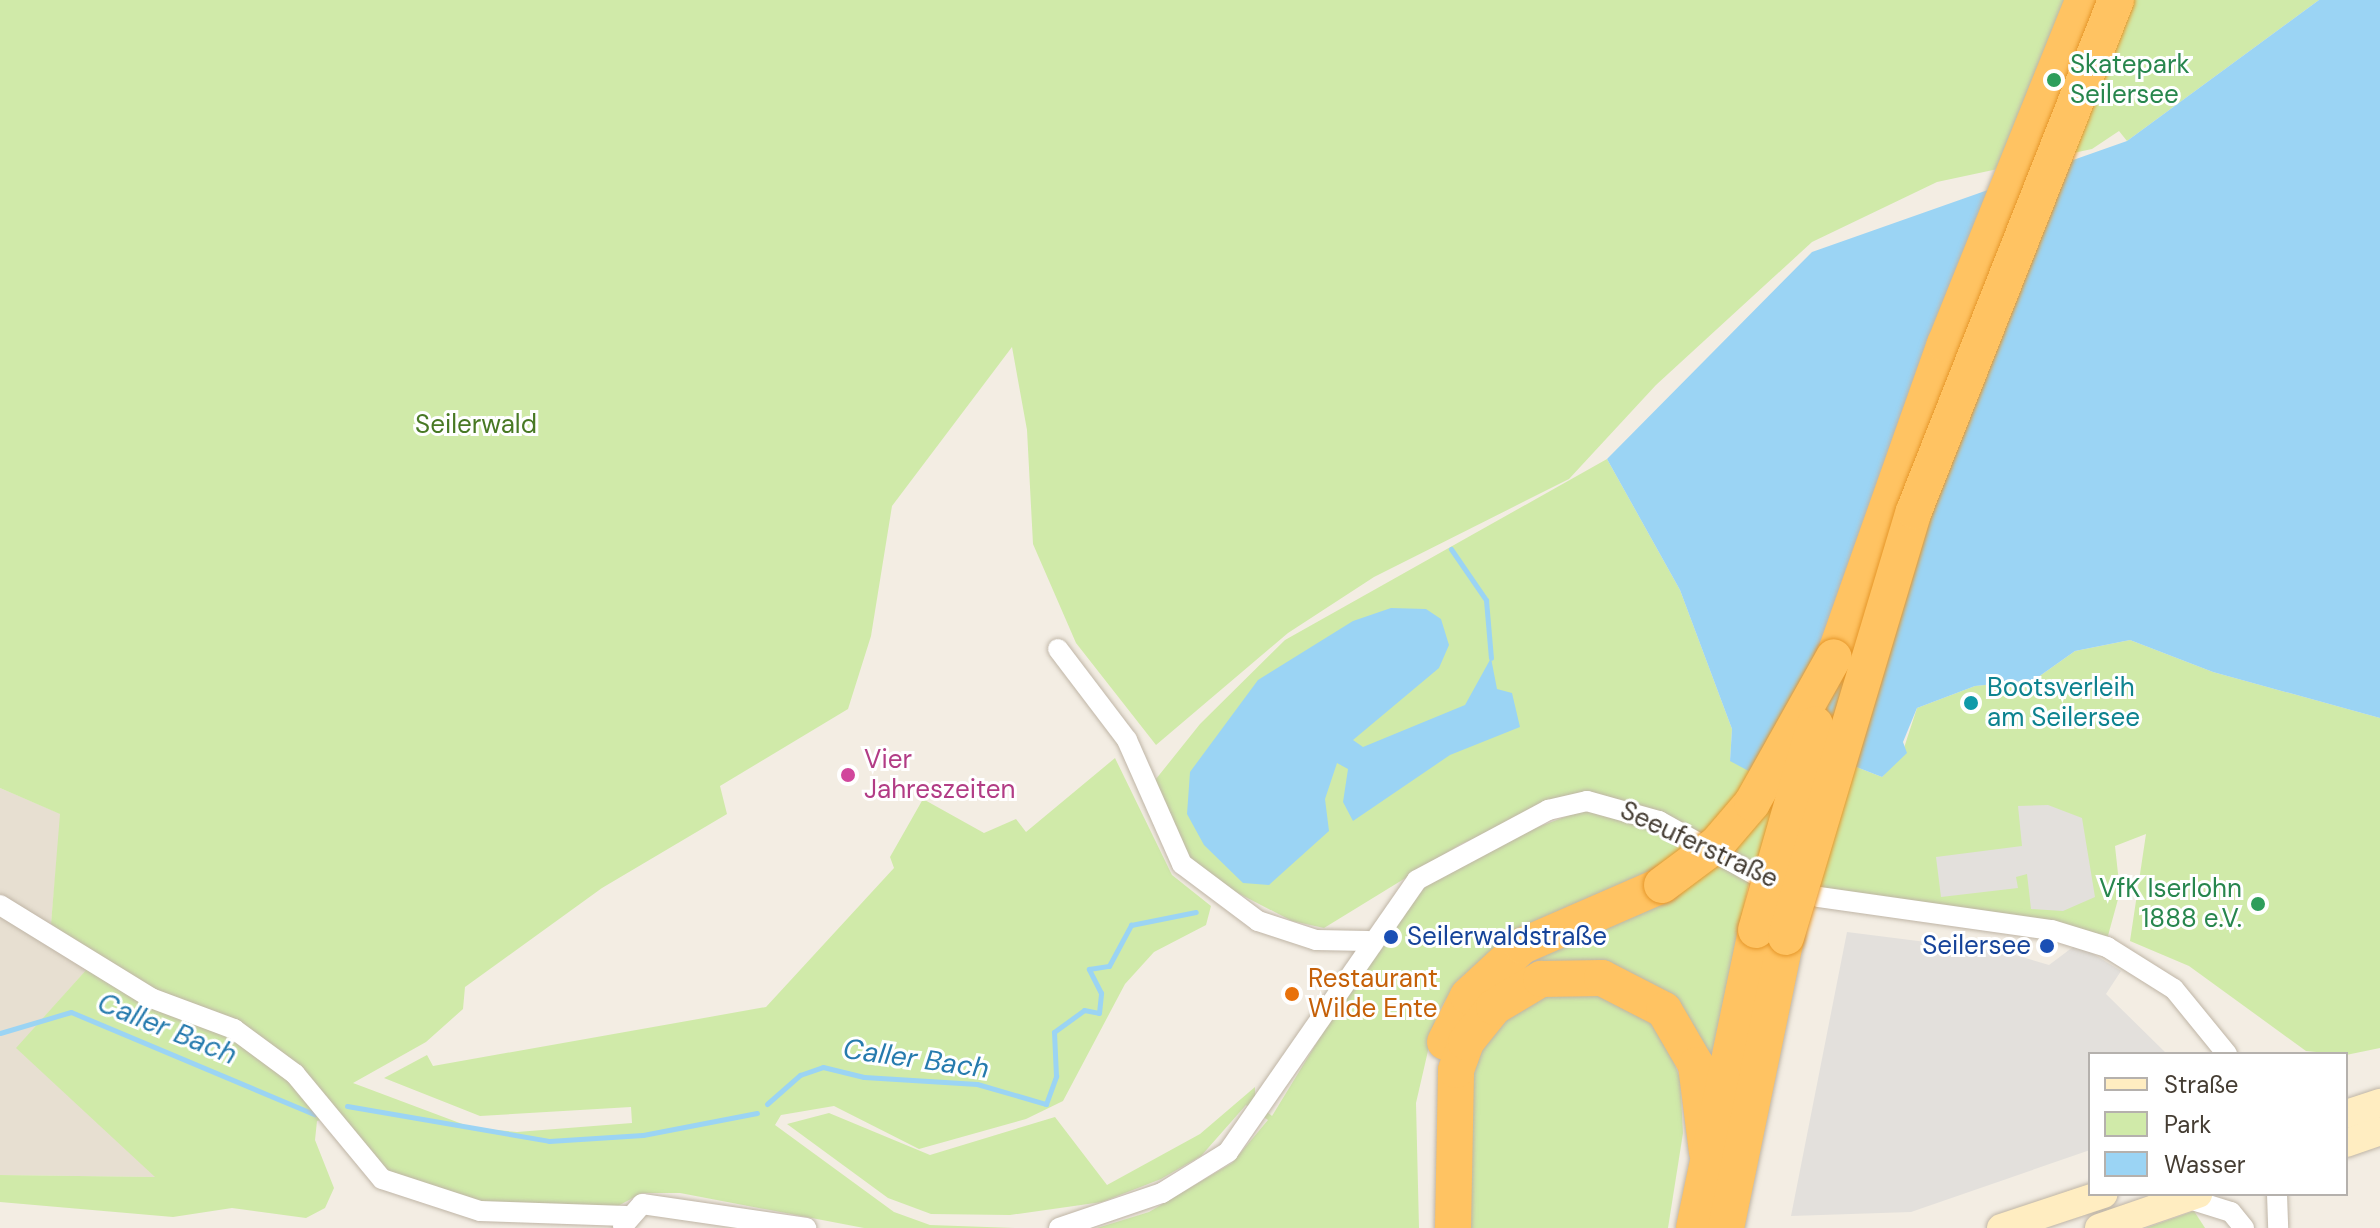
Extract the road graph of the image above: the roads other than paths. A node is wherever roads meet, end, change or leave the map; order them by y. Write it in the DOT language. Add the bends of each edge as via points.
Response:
graph roads {
  1 [pos="2083,0"];
  2 [pos="2116,0"];
  3 [pos="1058,649"];
  4 [pos="1834,657"];
  5 [pos="0,905"];
  6 [pos="1771,934"];
  7 [pos="1368,941"];
  8 [pos="2225,1052"];
  9 [pos="2380,1103"];
  10 [pos="2348,1112"];
  11 [pos="2380,1131"];
  12 [pos="2348,1142"];
  13 [pos="1707,1152"];
  14 [pos="2097,1196"];
  15 [pos="2192,1196"];
  16 [pos="2277,1196"];
  17 [pos="624,1222"];
  18 [pos="806,1228"];
  19 [pos="1059,1228"];
  20 [pos="1431,1228"];
  21 [pos="1453,1228"];
  22 [pos="1694,1228"];
  23 [pos="1726,1228"];
  24 [pos="2001,1228"];
  25 [pos="2099,1228"];
  26 [pos="2244,1228"];
  27 [pos="2278,1228"];
  1 -- 4 [label="highway" via="1945,344"];
  2 -- 6 [label="highway, bridge" via="1914,511"];
  3 -- 7 [label="street" via="1127,740 1182,864 1258,921 1316,940"];
  4 -- 6 [label="highway, bridge"];
  4 -- 20 [label="highway, bridge" via="1752,803 1717,844 1662,885 1522,946 1468,996 1448,1030 1430,1105"];
  5 -- 17 [label="street" via="151,998 234,1029 295,1074 382,1179 480,1211"];
  6 -- 13 [label="highway"];
  6 -- 23 [label="highway"];
  7 -- 8 [label="street, Seeuferstraße" via="1417,880 1548,810 1606,803 1659,821 1761,878 1819,897 2052,930 2107,947 2174,989"];
  7 -- 19 [label="street, Seeuferstraße" via="1267,1105 1228,1152 1162,1193"];
  9 -- 10 [label="main road"];
  11 -- 12 [label="main road"];
  13 -- 21 [label="highway" via="1696,1065 1664,1010 1602,978 1541,979 1494,1007 1466,1042 1456,1070"];
  13 -- 22 [label="highway"];
  14 -- 24 [label="main road"];
  15 -- 25 [label="main road"];
  15 -- 26 [label="street" via="2231,1212"];
  16 -- 27 [label="street"];
  17 -- 18 [label="street" via="642,1204"];
}
